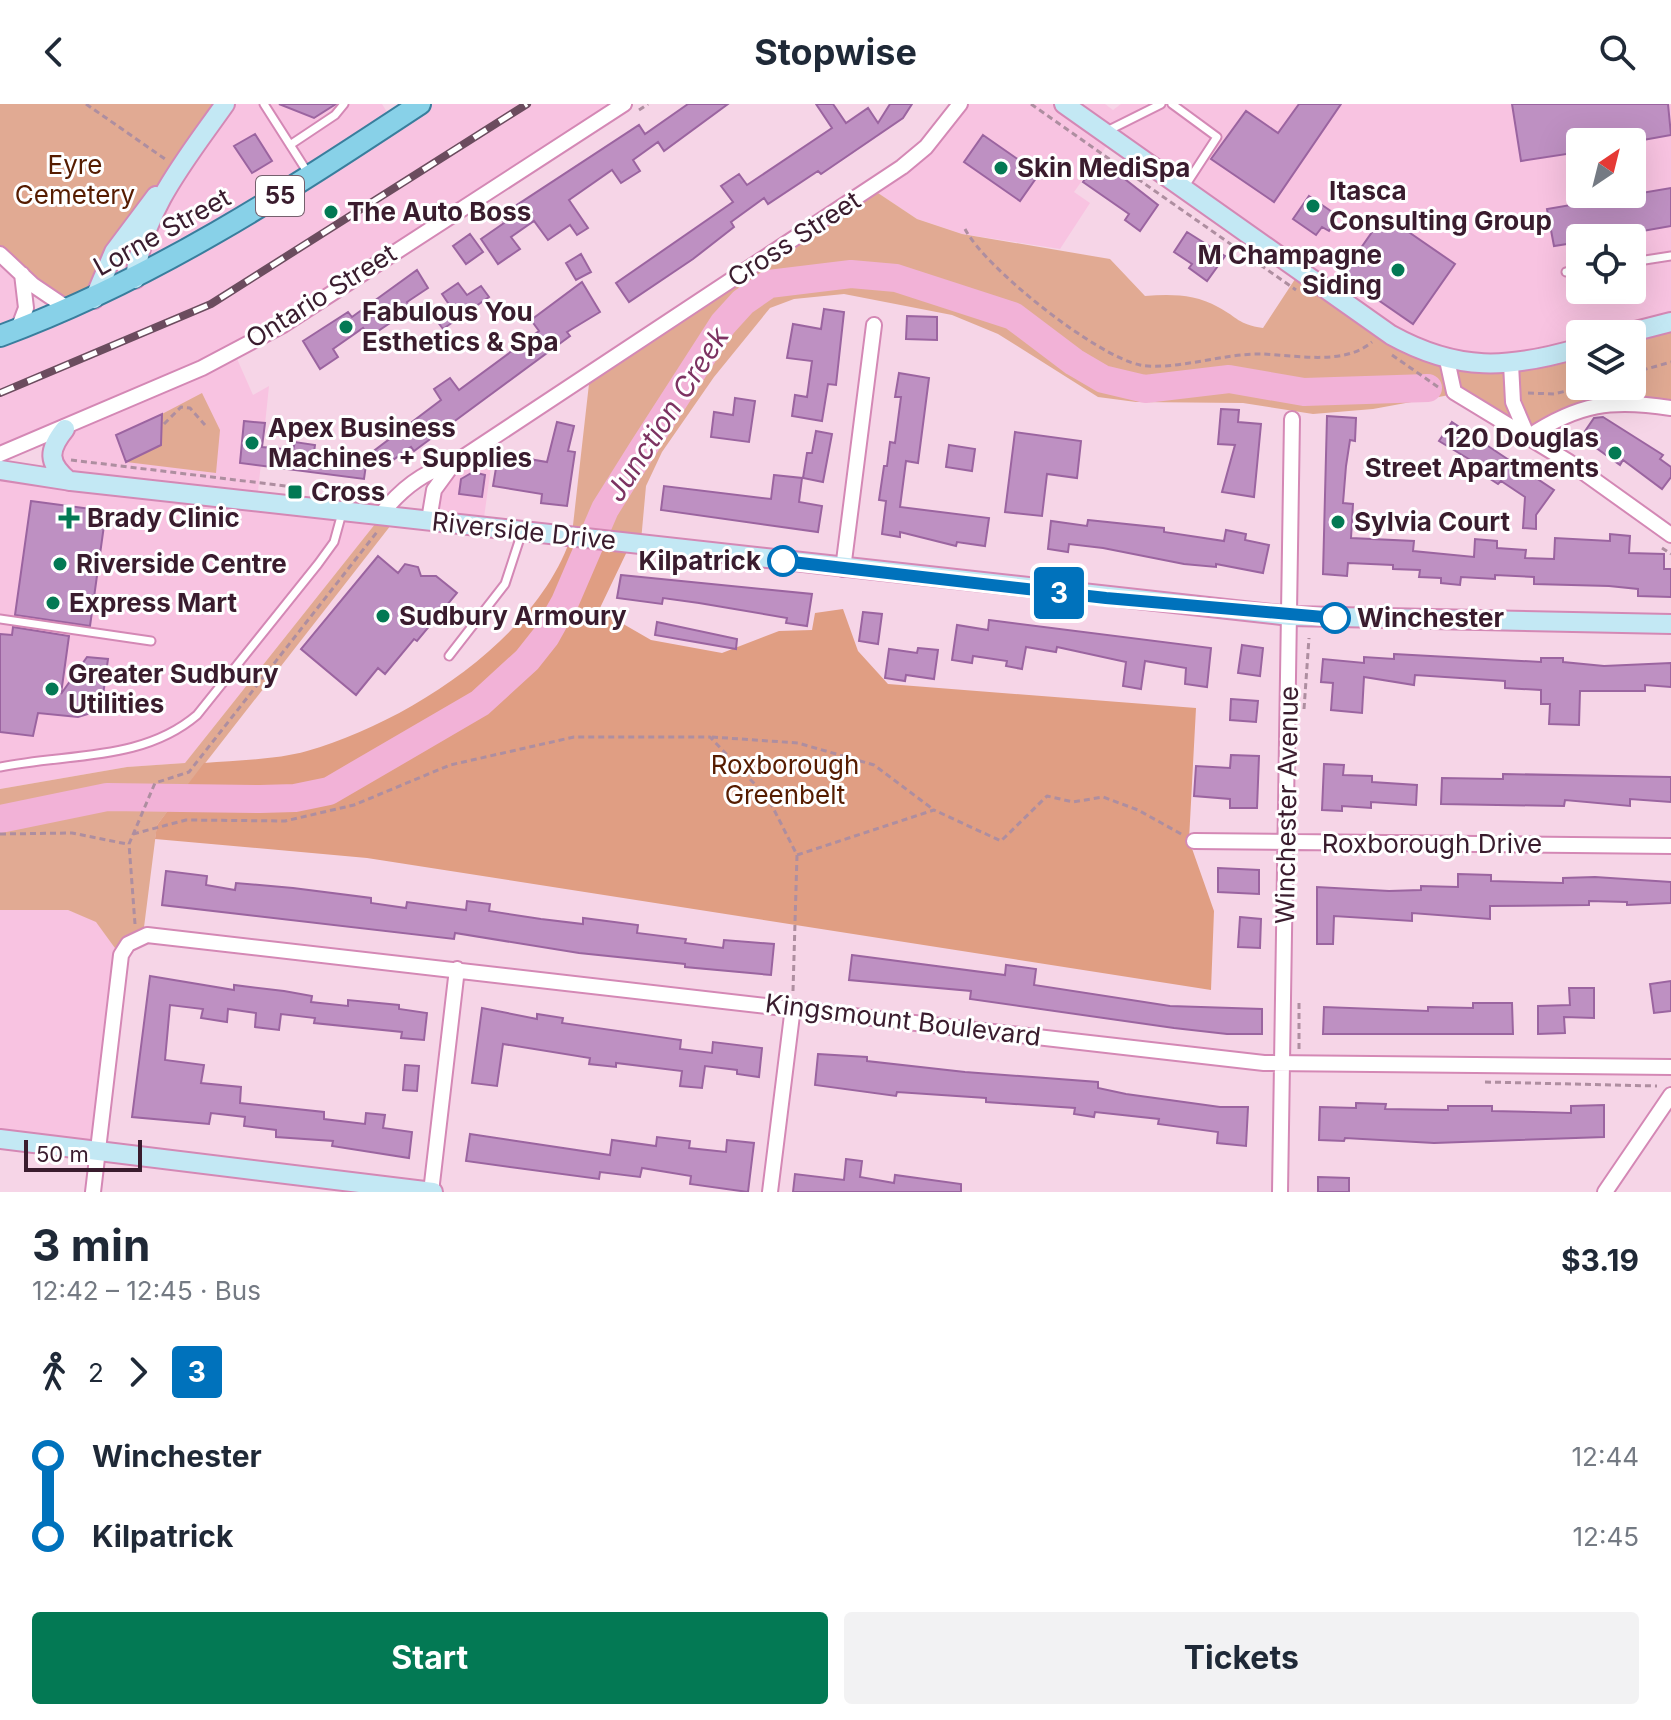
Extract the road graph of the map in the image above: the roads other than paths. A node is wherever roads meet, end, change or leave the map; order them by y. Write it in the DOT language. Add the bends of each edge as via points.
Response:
graph roads {
  1 [pos="225,104"];
  2 [pos="264,104"];
  3 [pos="344,104"];
  4 [pos="420,104"];
  5 [pos="624,104"];
  6 [pos="960,104"];
  7 [pos="1064,104"];
  8 [pos="1161,104"];
  9 [pos="1172,104"];
  10 [pos="1104,132"];
  11 [pos="290,145"];
  12 [pos="310,176"];
  13 [pos="167,186"];
  14 [pos="1183,188"];
  15 [pos="0,254"];
  16 [pos="1671,256"];
  17 [pos="1646,260"];
  18 [pos="22,274"];
  19 [pos="135,279"];
  20 [pos="94,299"];
  21 [pos="70,310"];
  22 [pos="1671,322"];
  23 [pos="874,325"];
  24 [pos="1646,328"];
  25 [pos="5,335"];
  26 [pos="1566,351"];
  27 [pos="1447,360"];
  28 [pos="1511,364"];
  29 [pos="1671,408"];
  30 [pos="1292,419"];
  31 [pos="65,429"];
  32 [pos="1528,437"];
  33 [pos="0,454"];
  34 [pos="453,464"];
  35 [pos="0,470"];
  36 [pos="69,481"];
  37 [pos="343,511"];
  38 [pos="385,516"];
  39 [pos="429,520"];
  40 [pos="522,531"];
  41 [pos="1671,535"];
  42 [pos="843,569"];
  43 [pos="1290,616"];
  44 [pos="0,619"];
  45 [pos="1671,624"];
  46 [pos="151,641"];
  47 [pos="449,656"];
  48 [pos="0,767"];
  49 [pos="1194,841"];
  50 [pos="1286,843"];
  51 [pos="1671,846"];
  52 [pos="457,969"];
  53 [pos="793,1007"];
  54 [pos="1284,1063"];
  55 [pos="1671,1067"];
  56 [pos="1671,1095"];
  57 [pos="0,1139"];
  58 [pos="98,1150"];
  59 [pos="93,1192"];
  60 [pos="432,1192"];
  61 [pos="770,1192"];
  62 [pos="1280,1192"];
  63 [pos="1605,1192"];
  1 -- 13 [label="street"];
  2 -- 11 [label="lane"];
  3 -- 11 [label="lane"];
  4 -- 12 [label="main road, Lorne Street / 55"];
  5 -- 31 [label="street, Ontario Street" via="283,325"];
  6 -- 34 [label="street, Cross Street" via="926,147 902,167"];
  7 -- 10 [label="street"];
  8 -- 10 [label="lane"];
  9 -- 14 [label="lane" via="1217,137"];
  10 -- 14 [label="street"];
  11 -- 12 [label="lane"];
  12 -- 19 [label="main road, Lorne Street / 55"];
  13 -- 19 [label="street" via="138,250"];
  13 -- 20 [label="street" via="149,201 114,252"];
  14 -- 27 [label="street" via="1391,335"];
  15 -- 18 [label="street"];
  16 -- 17 [label="lane"];
  18 -- 21 [label="street"];
  18 -- 25 [label="street" via="26,308"];
  19 -- 20 [label="main road, Lorne Street / 55"];
  20 -- 21 [label="main road, Lorne Street / 55"];
  21 -- 25 [label="main road, Lorne Street / 55"];
  22 -- 24 [label="street"];
  23 -- 42 [label="street"];
  26 -- 28 [label="street"];
  27 -- 28 [label="street"];
  27 -- 32 [label="street" via="1454,392"];
  28 -- 32 [label="street" via="1517,416"];
  29 -- 32 [label="street" via="1594,404"];
  30 -- 43 [label="street, Winchester Avenue"];
  31 -- 33 [label="street, Ontario Street"];
  31 -- 36 [label="street" via="51,448 51,458"];
  32 -- 41 [label="street"];
  34 -- 38 [label="street, Cross Street" via="402,490"];
  34 -- 39 [label="street, Cross Street" via="434,490"];
  35 -- 36 [label="street, Riverside Drive"];
  36 -- 37 [label="street, Riverside Drive"];
  37 -- 38 [label="street, Riverside Drive"];
  37 -- 48 [label="lane" via="334,542 318,564 197,715 177,732 115,752"];
  38 -- 39 [label="street, Riverside Drive"];
  39 -- 40 [label="street, Riverside Drive"];
  40 -- 42 [label="street, Riverside Drive"];
  40 -- 47 [label="lane" via="505,584"];
  42 -- 43 [label="street, Riverside Drive"];
  43 -- 45 [label="street, Riverside Drive"];
  43 -- 50 [label="street, Winchester Avenue"];
  44 -- 46 [label="lane"];
  49 -- 50 [label="street, Roxborough Drive"];
  50 -- 51 [label="street, Roxborough Drive"];
  50 -- 54 [label="street, Winchester Avenue"];
  52 -- 53 [label="street, Kingsmount Boulevard"];
  52 -- 58 [label="street, Kingsmount Boulevard" via="164,936 137,938 121,955"];
  52 -- 60 [label="street"];
  53 -- 54 [label="street, Kingsmount Boulevard"];
  53 -- 61 [label="street"];
  54 -- 55 [label="street, Kingsmount Boulevard"];
  54 -- 62 [label="street, Winchester Avenue"];
  56 -- 63 [label="street"];
  57 -- 58 [label="street"];
  58 -- 59 [label="street"];
  58 -- 60 [label="street"];
}
